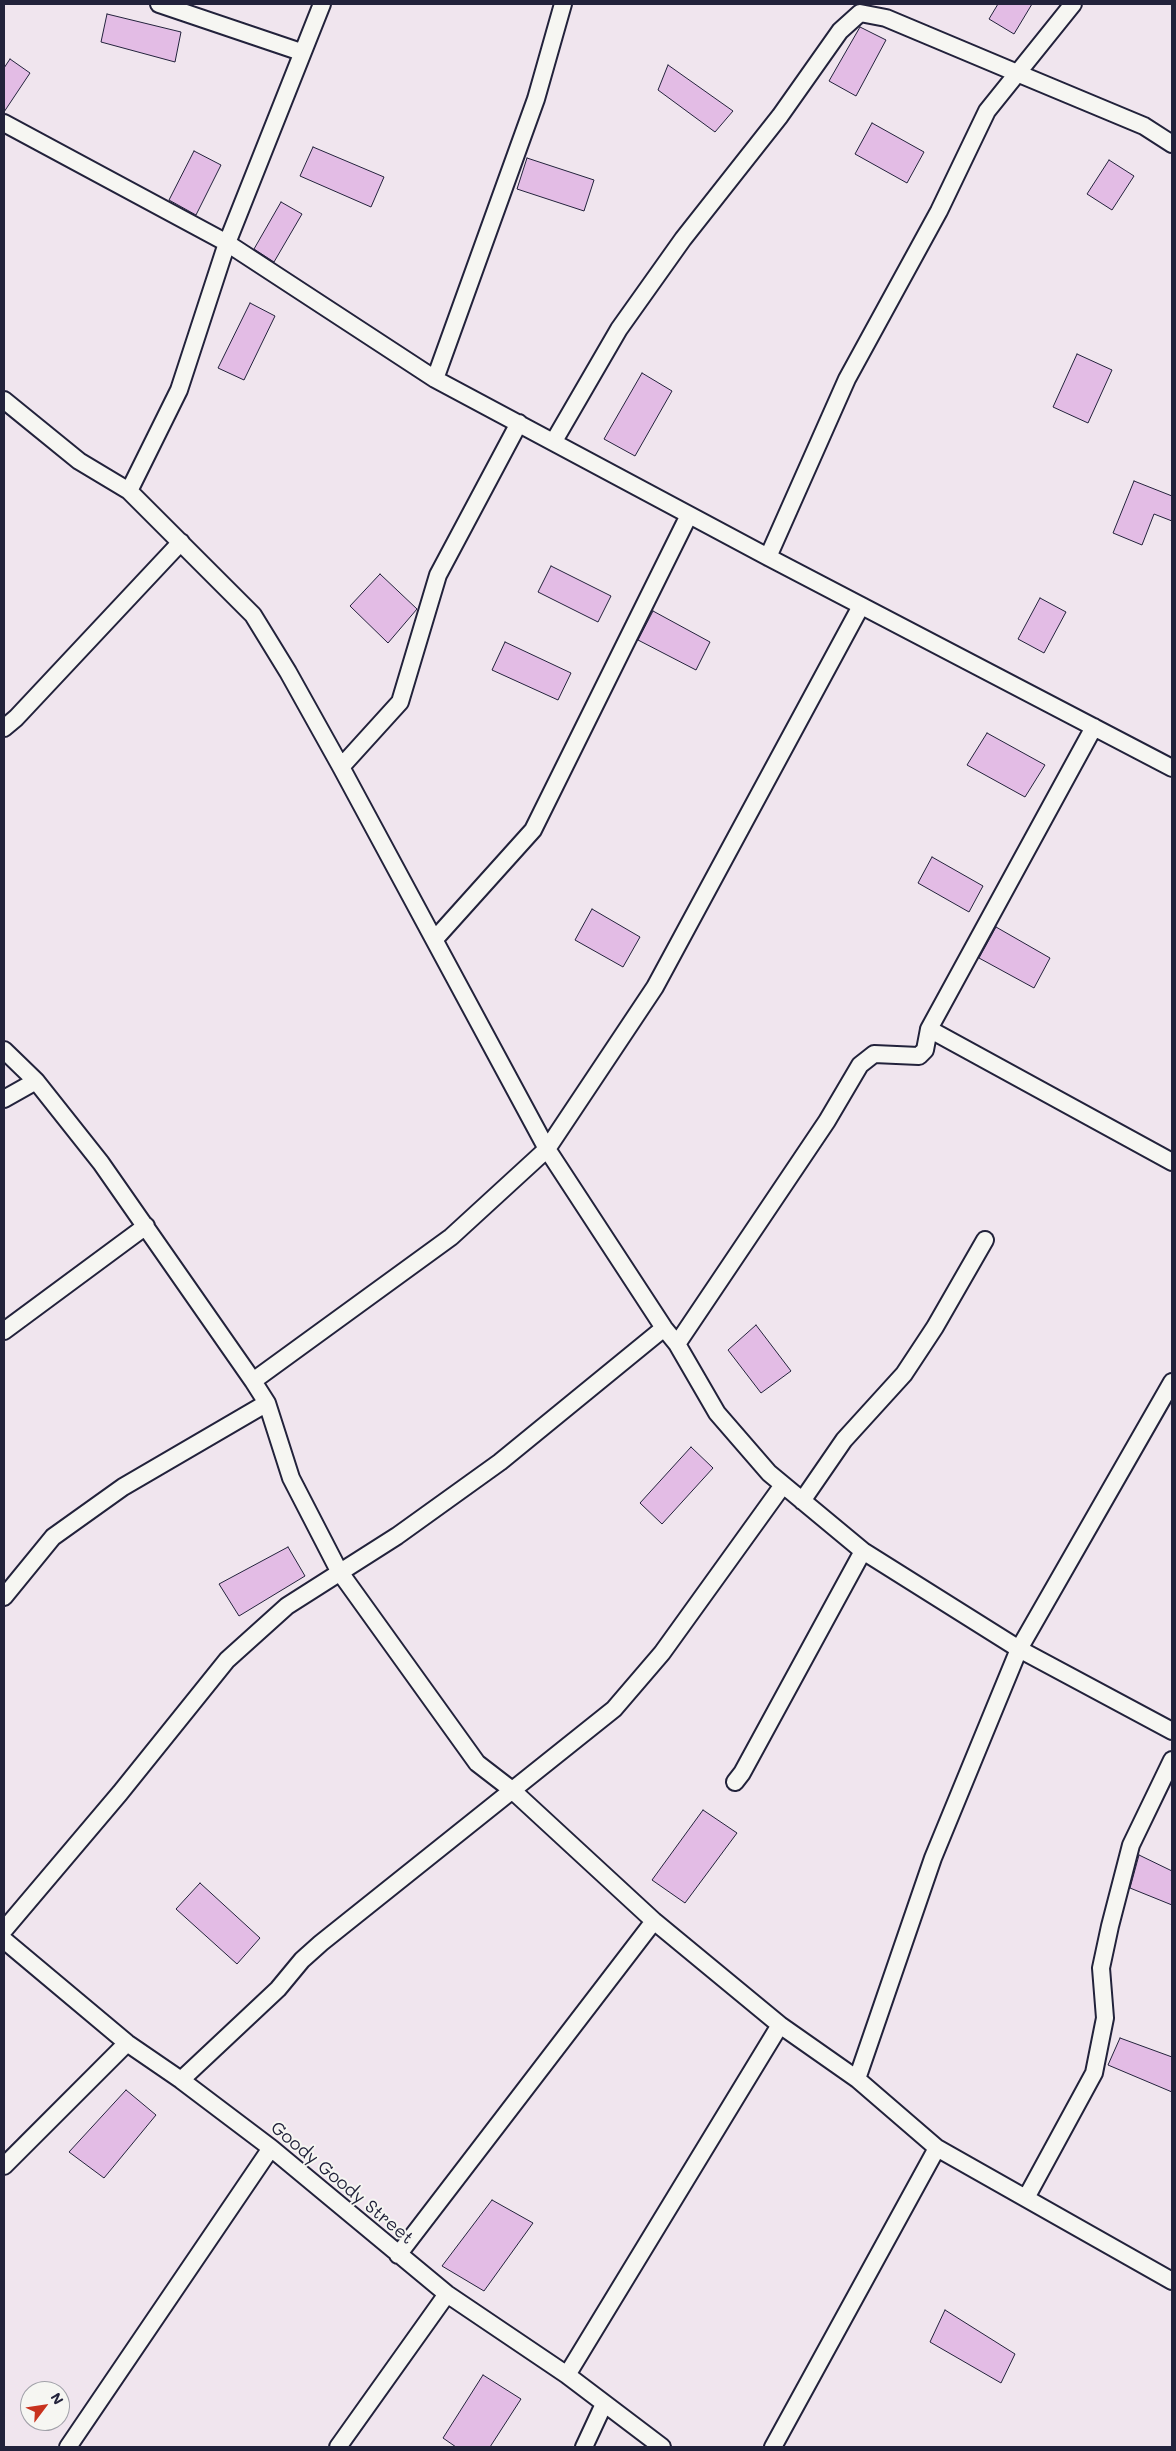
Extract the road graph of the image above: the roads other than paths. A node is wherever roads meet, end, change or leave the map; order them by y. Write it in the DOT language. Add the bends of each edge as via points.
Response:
graph roads {
  1 [pos="159,4"];
  2 [pos="322,4"];
  3 [pos="563,4"];
  4 [pos="1073,4"];
  5 [pos="302,52"];
  6 [pos="1018,73"];
  7 [pos="4,123"];
  8 [pos="1172,144"];
  9 [pos="226,243"];
  10 [pos="435,379"];
  11 [pos="4,400"];
  12 [pos="519,423"];
  13 [pos="554,441"];
  14 [pos="130,491"];
  15 [pos="689,516"];
  16 [pos="181,542"];
  17 [pos="768,557"];
  18 [pos="861,606"];
  19 [pos="4,728"];
  20 [pos="1094,728"];
  21 [pos="341,767"];
  22 [pos="1172,768"];
  23 [pos="434,939"];
  24 [pos="929,1029"];
  25 [pos="4,1050"];
  26 [pos="36,1081"];
  27 [pos="4,1099"];
  28 [pos="547,1149"];
  29 [pos="1171,1158"];
  30 [pos="146,1226"];
  31 [pos="986,1240"];
  32 [pos="664,1328"];
  33 [pos="4,1331"];
  34 [pos="677,1344"];
  35 [pos="253,1381"];
  36 [pos="1172,1382"];
  37 [pos="266,1403"];
  38 [pos="783,1485"];
  39 [pos="802,1501"];
  40 [pos="863,1552"];
  41 [pos="339,1571"];
  42 [pos="4,1597"];
  43 [pos="1019,1649"];
  44 [pos="1172,1731"];
  45 [pos="1172,1760"];
  46 [pos="735,1782"];
  47 [pos="512,1790"];
  48 [pos="654,1921"];
  49 [pos="4,1930"];
  50 [pos="4,1940"];
  51 [pos="780,2025"];
  52 [pos="127,2042"];
  53 [pos="857,2079"];
  54 [pos="181,2080"];
  55 [pos="271,2148"];
  56 [pos="938,2148"];
  57 [pos="4,2166"];
  58 [pos="1026,2198"];
  59 [pos="398,2255"];
  60 [pos="1172,2281"];
  61 [pos="447,2294"];
  62 [pos="567,2374"];
  63 [pos="604,2404"];
  64 [pos="68,2447"];
  65 [pos="338,2447"];
  66 [pos="584,2447"];
  67 [pos="662,2447"];
  68 [pos="773,2447"];
  1 -- 5 [label="street"];
  2 -- 5 [label="street"];
  3 -- 10 [label="street" via="536,99"];
  4 -- 6 [label="street"];
  5 -- 9 [label="street"];
  6 -- 8 [label="street" via="1144,126"];
  6 -- 13 [label="street" via="886,18 860,14 851,19 619,329"];
  6 -- 17 [label="street" via="987,111 939,211 847,379"];
  7 -- 9 [label="street"];
  9 -- 10 [label="street"];
  9 -- 14 [label="street" via="179,390"];
  10 -- 12 [label="street"];
  11 -- 14 [label="street" via="79,461"];
  12 -- 13 [label="street"];
  12 -- 21 [label="street" via="438,574 400,702"];
  13 -- 15 [label="street"];
  14 -- 16 [label="street"];
  15 -- 17 [label="street"];
  15 -- 23 [label="street" via="534,830"];
  16 -- 19 [label="street"];
  16 -- 21 [label="street" via="253,615"];
  17 -- 18 [label="street"];
  18 -- 20 [label="street"];
  18 -- 28 [label="street" via="655,987"];
  20 -- 22 [label="street"];
  20 -- 24 [label="street"];
  21 -- 23 [label="street"];
  23 -- 28 [label="street"];
  24 -- 29 [label="street"];
  24 -- 34 [label="street" via="925,1050 919,1056 874,1054 860,1065 827,1121"];
  25 -- 26 [label="street"];
  26 -- 27 [label="street"];
  26 -- 30 [label="street"];
  28 -- 32 [label="street"];
  28 -- 35 [label="street" via="451,1237"];
  30 -- 33 [label="street"];
  30 -- 35 [label="street"];
  31 -- 39 [label="street" via="904,1374 844,1440"];
  32 -- 34 [label="street"];
  32 -- 41 [label="street" via="500,1462 397,1536"];
  34 -- 38 [label="street" via="717,1413"];
  35 -- 37 [label="street"];
  36 -- 43 [label="street"];
  37 -- 41 [label="street" via="291,1478"];
  37 -- 42 [label="street" via="122,1487 53,1537"];
  38 -- 39 [label="street"];
  38 -- 47 [label="street" via="662,1653 614,1709"];
  39 -- 40 [label="street"];
  40 -- 43 [label="street"];
  40 -- 46 [label="street"];
  41 -- 47 [label="street" via="477,1763"];
  41 -- 49 [label="street" via="287,1606 227,1660"];
  43 -- 44 [label="street"];
  43 -- 53 [label="street" via="933,1858"];
  45 -- 58 [label="street" via="1132,1845 1110,1926 1101,1968 1105,2018 1094,2073"];
  47 -- 48 [label="street"];
  47 -- 54 [label="street" via="321,1943 278,1989"];
  48 -- 51 [label="street"];
  48 -- 59 [label="street"];
  50 -- 52 [label="street, Goody Goody Street"];
  51 -- 53 [label="street"];
  51 -- 62 [label="street"];
  52 -- 54 [label="street, Goody Goody Street"];
  52 -- 57 [label="street"];
  53 -- 56 [label="street"];
  54 -- 55 [label="street, Goody Goody Street"];
  55 -- 59 [label="street, Goody Goody Street"];
  55 -- 64 [label="street"];
  56 -- 58 [label="street"];
  56 -- 68 [label="street"];
  58 -- 60 [label="street"];
  59 -- 61 [label="street, Goody Goody Street"];
  61 -- 62 [label="street, Goody Goody Street"];
  61 -- 65 [label="street"];
  62 -- 63 [label="street, Goody Goody Street"];
  63 -- 66 [label="street"];
  63 -- 67 [label="street, Goody Goody Street"];
}
